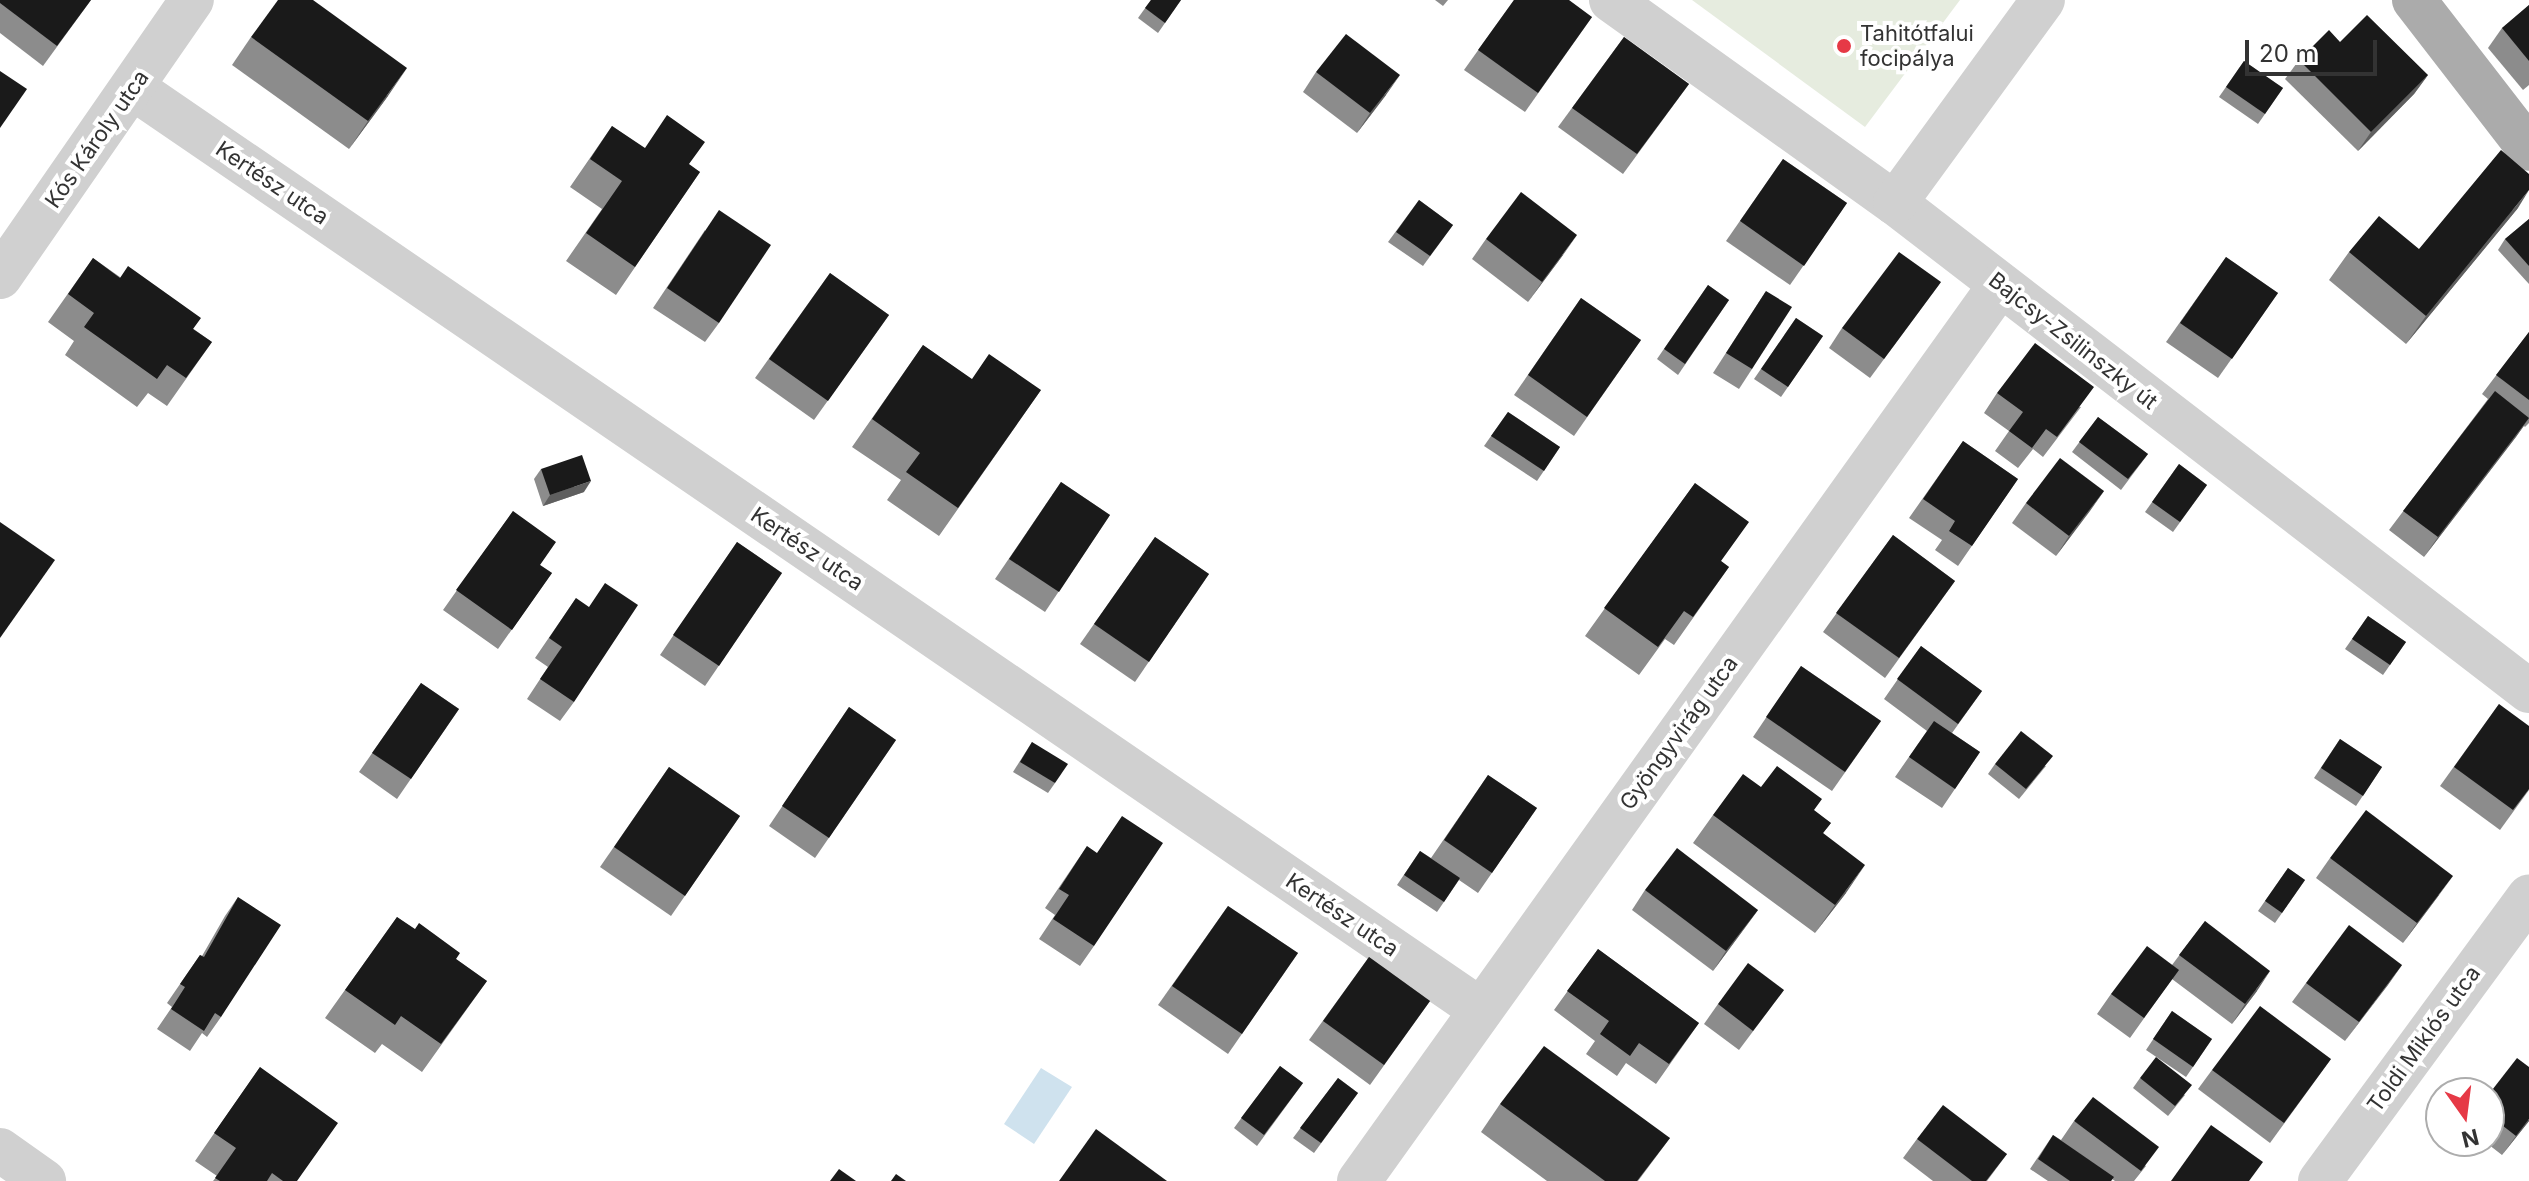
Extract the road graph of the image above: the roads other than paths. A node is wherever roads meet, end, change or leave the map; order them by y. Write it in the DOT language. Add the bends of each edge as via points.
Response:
graph roads {
  1 [pos="192,0"];
  2 [pos="1611,0"];
  3 [pos="2043,0"];
  4 [pos="2414,0"];
  5 [pos="133,88"];
  6 [pos="2529,149"];
  7 [pos="1895,203"];
  8 [pos="0,277"];
  9 [pos="2000,285"];
  10 [pos="2529,691"];
  11 [pos="2529,897"];
  12 [pos="1481,1010"];
  13 [pos="0,1150"];
  14 [pos="44,1181"];
  15 [pos="1359,1181"];
  16 [pos="2320,1181"];
  1 -- 5 [label="street, Kós Károly utca"];
  2 -- 7 [label="street, Bajcsy-Zsilinszky út"];
  3 -- 7 [label="street"];
  4 -- 6 [label="main road"];
  5 -- 8 [label="street, Kós Károly utca"];
  5 -- 12 [label="street, Kertész utca"];
  7 -- 9 [label="street, Bajcsy-Zsilinszky út"];
  9 -- 10 [label="street, Bajcsy-Zsilinszky út"];
  9 -- 12 [label="street, Gyöngyvirág utca"];
  11 -- 16 [label="street, Toldi Miklós utca"];
  12 -- 15 [label="street, Gyöngyvirág utca"];
  13 -- 14 [label="street"];
}
